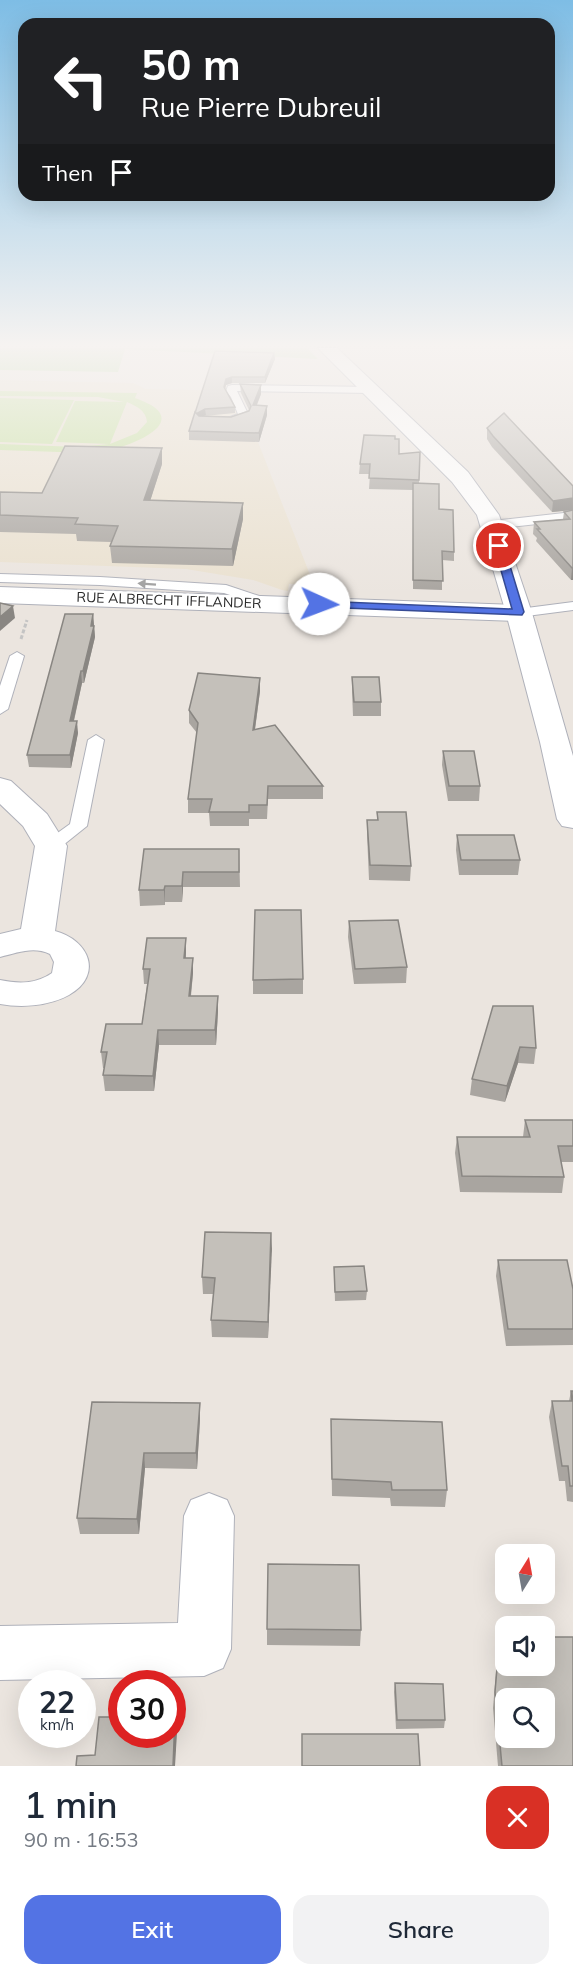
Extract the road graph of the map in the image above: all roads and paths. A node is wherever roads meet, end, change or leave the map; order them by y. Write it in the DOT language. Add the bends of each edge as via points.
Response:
graph roads {
  1 [pos="413,430"];
  2 [pos="573,516"];
  3 [pos="492,525"];
  4 [pos="0,578"];
  5 [pos="0,595"];
  6 [pos="34,596"];
  7 [pos="266,603"];
  8 [pos="573,606"];
  9 [pos="519,612"];
  10 [pos="17,656"];
  11 [pos="0,709"];
  12 [pos="96,740"];
  13 [pos="0,787"];
  14 [pos="573,819"];
  15 [pos="51,846"];
  16 [pos="37,939"];
  17 [pos="0,946"];
  18 [pos="0,992"];
  19 [pos="209,1516"];
  20 [pos="0,1653"];
  1 -- 3 [label="street" via="468,485"];
  2 -- 3 [label="lane"];
  3 -- 9 [label="street"];
  7 -- 4 [label="lane, one-way" via="226,589"];
  5 -- 6 [label="street, RUE ALBRECHT IFFLANDER"];
  6 -- 7 [label="street, RUE ALBRECHT IFFLANDER"];
  6 -- 10 [label="path"];
  7 -- 9 [label="street, RUE ALBRECHT IFFLANDER"];
  8 -- 9 [label="lane"];
  9 -- 14 [label="street"];
  10 -- 11 [label="lane"];
  12 -- 15 [label="lane" via="78,826"];
  13 -- 15 [label="street" via="36,821"];
  15 -- 16 [label="street"];
  16 -- 17 [label="street"];
  16 -- 18 [label="street" via="59,944 68,951 71,970 54,988 39,994"];
  19 -- 20 [label="street" via="204,1649"];
}
